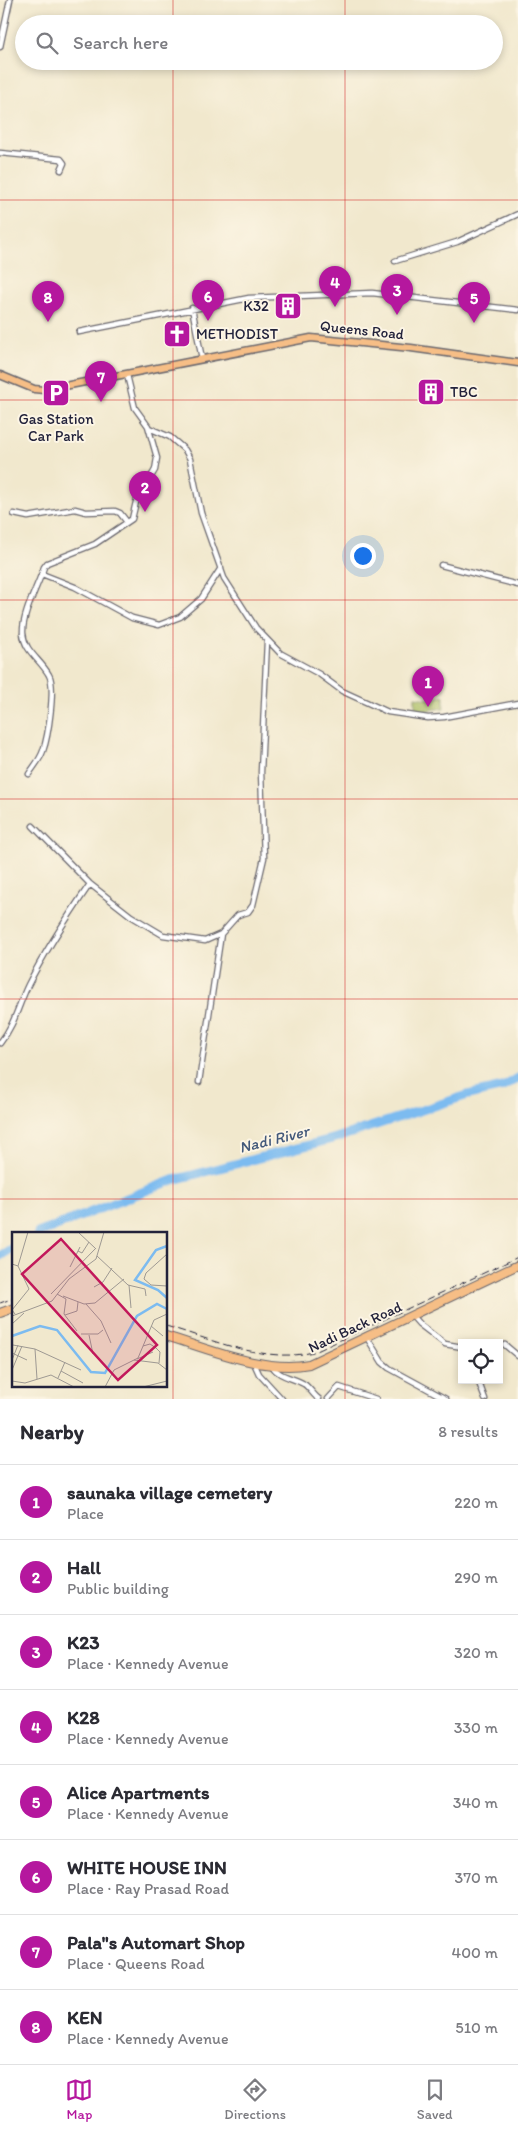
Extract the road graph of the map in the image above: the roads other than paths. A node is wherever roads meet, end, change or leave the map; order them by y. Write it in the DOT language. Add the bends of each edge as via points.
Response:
graph roads {
  1 [pos="10,0"];
  2 [pos="0,47"];
  3 [pos="0,153"];
  4 [pos="61,170"];
  5 [pos="518,214"];
  6 [pos="396,261"];
  7 [pos="192,308"];
  8 [pos="518,310"];
  9 [pos="79,332"];
  10 [pos="202,359"];
  11 [pos="518,363"];
  12 [pos="0,375"];
  13 [pos="127,375"];
  14 [pos="149,428"];
  15 [pos="14,514"];
  16 [pos="127,522"];
  17 [pos="441,565"];
  18 [pos="221,568"];
  19 [pos="42,574"];
  20 [pos="518,585"];
  21 [pos="267,641"];
  22 [pos="518,703"];
  23 [pos="29,774"];
  24 [pos="33,826"];
  25 [pos="90,884"];
  26 [pos="221,934"];
  27 [pos="0,1043"];
  28 [pos="199,1082"];
  29 [pos="518,1265"];
  30 [pos="12,1309"];
  31 [pos="0,1313"];
  32 [pos="412,1316"];
  33 [pos="366,1336"];
  34 [pos="168,1337"];
  35 [pos="505,1345"];
  36 [pos="458,1346"];
  37 [pos="518,1356"];
  38 [pos="254,1362"];
  39 [pos="272,1366"];
  40 [pos="479,1384"];
  41 [pos="282,1399"];
  42 [pos="319,1399"];
  43 [pos="328,1399"];
  44 [pos="376,1399"];
  45 [pos="446,1399"];
  46 [pos="485,1399"];
  1 -- 2 [label="street"];
  3 -- 4 [label="street" via="61,159 64,164"];
  5 -- 6 [label="street" via="466,239"];
  7 -- 8 [label="street" via="249,298 372,293"];
  7 -- 9 [label="street"];
  7 -- 10 [label="street"];
  10 -- 11 [label="main road, Queens Road" via="311,338"];
  10 -- 13 [label="main road, Queens Road"];
  12 -- 13 [label="main road, Queens Road" via="34,390 44,390"];
  13 -- 14 [label="street" via="135,408"];
  14 -- 16 [label="street" via="157,464 136,502 132,519"];
  14 -- 18 [label="street" via="170,437 190,459 201,513"];
  15 -- 16 [label="street" via="28,517 75,509 115,511"];
  16 -- 19 [label="street" via="95,544 46,563"];
  17 -- 20 [label="street"];
  18 -- 19 [label="street" via="201,600 180,617 159,625 132,618 76,586"];
  18 -- 21 [label="street" via="224,578"];
  19 -- 23 [label="street" via="24,622 23,634 27,648 48,674 53,688 45,746"];
  21 -- 22 [label="street" via="280,653 342,691 388,712 436,717"];
  21 -- 26 [label="street" via="261,772 264,858 253,905"];
  24 -- 25 [label="street"];
  25 -- 26 [label="street" via="131,916 163,935 205,941"];
  25 -- 27 [label="street" via="57,932 28,986 11,1030"];
  26 -- 28 [label="street"];
  29 -- 32 [label="highway, Nadi Back Road"];
  30 -- 31 [label="highway"];
  32 -- 33 [label="highway, Nadi Back Road"];
  32 -- 36 [label="street" via="445,1344"];
  33 -- 39 [label="highway, Nadi Back Road" via="308,1364"];
  33 -- 45 [label="street" via="389,1368"];
  34 -- 38 [label="highway, Nadi Back Road"];
  35 -- 37 [label="street"];
  38 -- 39 [label="highway, Nadi Back Road"];
  38 -- 41 [label="street" via="259,1374"];
  39 -- 42 [label="street" via="276,1372 306,1386"];
  40 -- 46 [label="street"];
  43 -- 44 [label="street" via="339,1387"];
}
